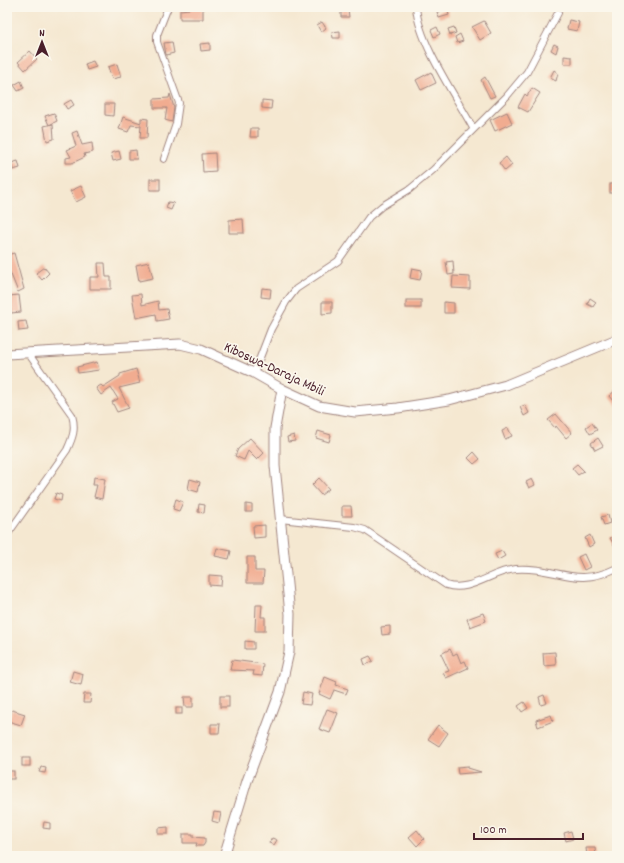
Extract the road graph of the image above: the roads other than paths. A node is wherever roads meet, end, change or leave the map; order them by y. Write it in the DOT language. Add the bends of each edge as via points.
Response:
graph roads {
  1 [pos="168,7"];
  2 [pos="416,7"];
  3 [pos="558,13"];
  4 [pos="473,128"];
  5 [pos="164,158"];
  6 [pos="617,339"];
  7 [pos="28,353"];
  8 [pos="7,354"];
  9 [pos="254,372"];
  10 [pos="282,389"];
  11 [pos="280,519"];
  12 [pos="7,535"];
  13 [pos="617,568"];
  14 [pos="224,856"];
  1 -- 5 [label="street" via="156,35 176,93 178,114"];
  2 -- 4 [label="street" via="418,26 426,43"];
  3 -- 4 [label="street" via="527,72 507,96"];
  4 -- 9 [label="street" via="433,170 369,217 338,261 296,289 271,329"];
  6 -- 10 [label="main road, Kiboswa-Daraja Mbili" via="506,385 449,400 398,408 355,412 336,410 319,406"];
  7 -- 8 [label="main road, Kiboswa-Daraja Mbili"];
  7 -- 9 [label="main road, Kiboswa-Daraja Mbili" via="180,344 201,349"];
  7 -- 12 [label="street" via="72,415 74,435 64,455"];
  9 -- 10 [label="main road, Kiboswa-Daraja Mbili"];
  10 -- 11 [label="main road" via="275,428 275,466"];
  11 -- 13 [label="street" via="365,530 440,582 453,588 466,587 498,572 515,569 538,569 561,576 592,578"];
  11 -- 14 [label="main road" via="290,614 289,652 280,692 247,781"];
}
